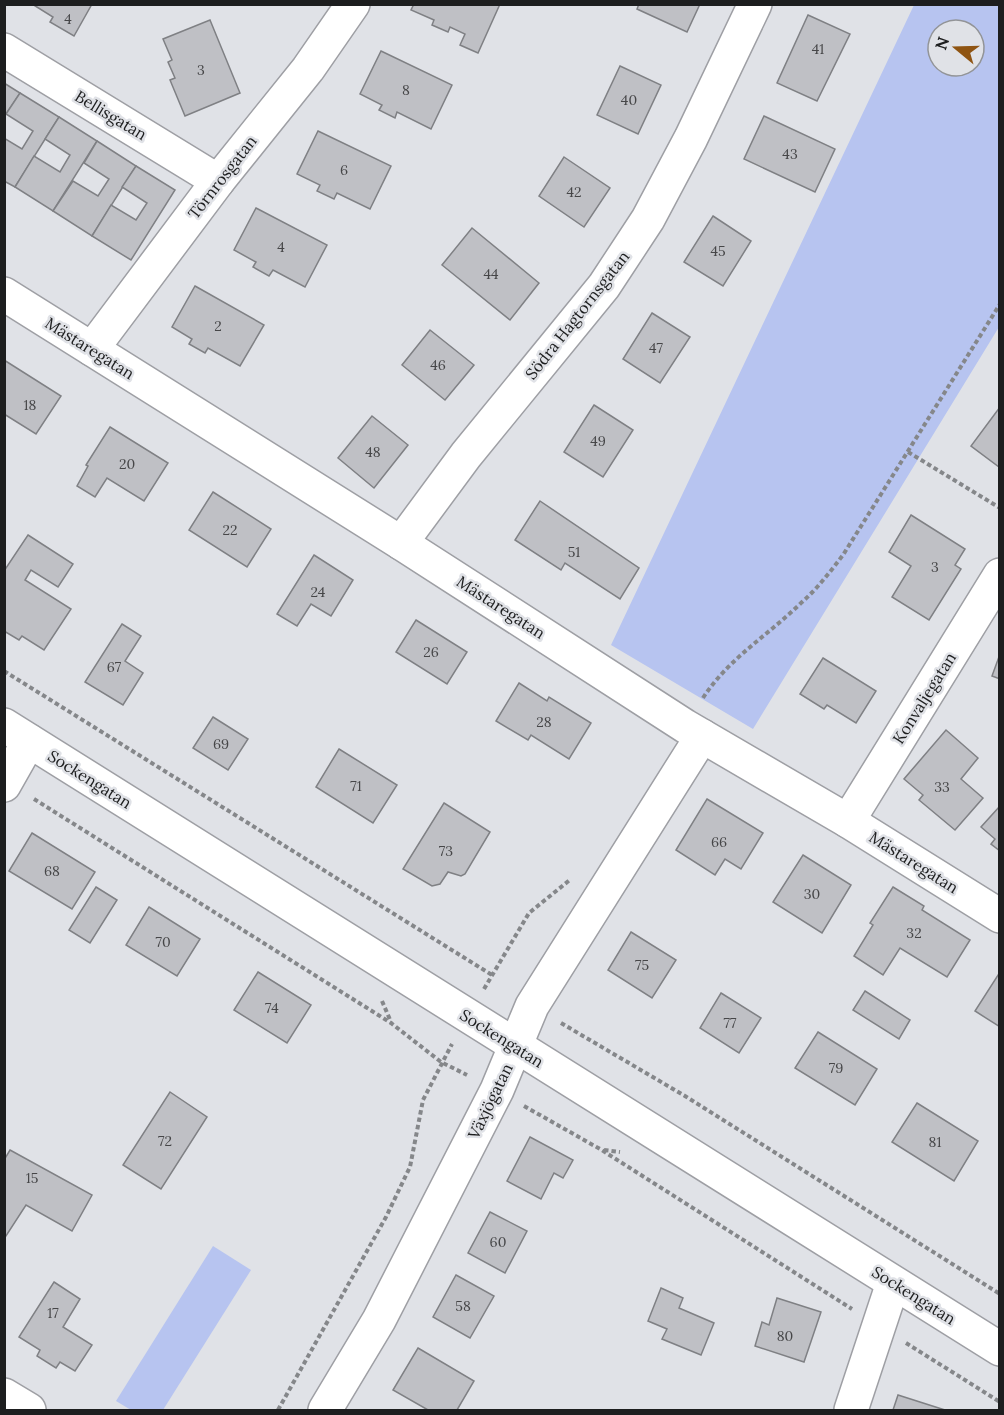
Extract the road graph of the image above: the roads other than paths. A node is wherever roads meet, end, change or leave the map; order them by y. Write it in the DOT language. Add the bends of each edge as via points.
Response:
graph roads {
  1 [pos="353,4"];
  2 [pos="755,4"];
  3 [pos="4,50"];
  4 [pos="218,181"];
  5 [pos="4,294"];
  6 [pos="92,350"];
  7 [pos="401,543"];
  8 [pos="999,575"];
  9 [pos="693,731"];
  10 [pos="17,733"];
  11 [pos="5,783"];
  12 [pos="848,821"];
  13 [pos="999,916"];
  14 [pos="515,1046"];
  15 [pos="893,1283"];
  16 [pos="999,1349"];
  17 [pos="4,1395"];
  18 [pos="29,1410"];
  19 [pos="325,1410"];
  20 [pos="851,1410"];
  1 -- 4 [label="street, Törnrosgatan" via="308,69"];
  2 -- 7 [label="street, Södra Hagtornsgatan" via="648,219 616,267"];
  3 -- 4 [label="street, Bellisgatan"];
  4 -- 6 [label="street, Törnrosgatan"];
  5 -- 6 [label="street, Mästaregatan"];
  6 -- 7 [label="street, Mästaregatan"];
  7 -- 9 [label="street, Mästaregatan"];
  8 -- 12 [label="street, Konvaljegatan"];
  9 -- 12 [label="street, Mästaregatan"];
  9 -- 14 [label="street, Växjögatan" via="532,1006"];
  10 -- 11 [label="street"];
  10 -- 14 [label="street, Sockengatan"];
  12 -- 13 [label="street, Mästaregatan"];
  14 -- 15 [label="street, Sockengatan"];
  14 -- 19 [label="street, Växjögatan" via="497,1090 379,1320"];
  15 -- 16 [label="street, Sockengatan"];
  15 -- 20 [label="street"];
  17 -- 18 [label="street"];
}
